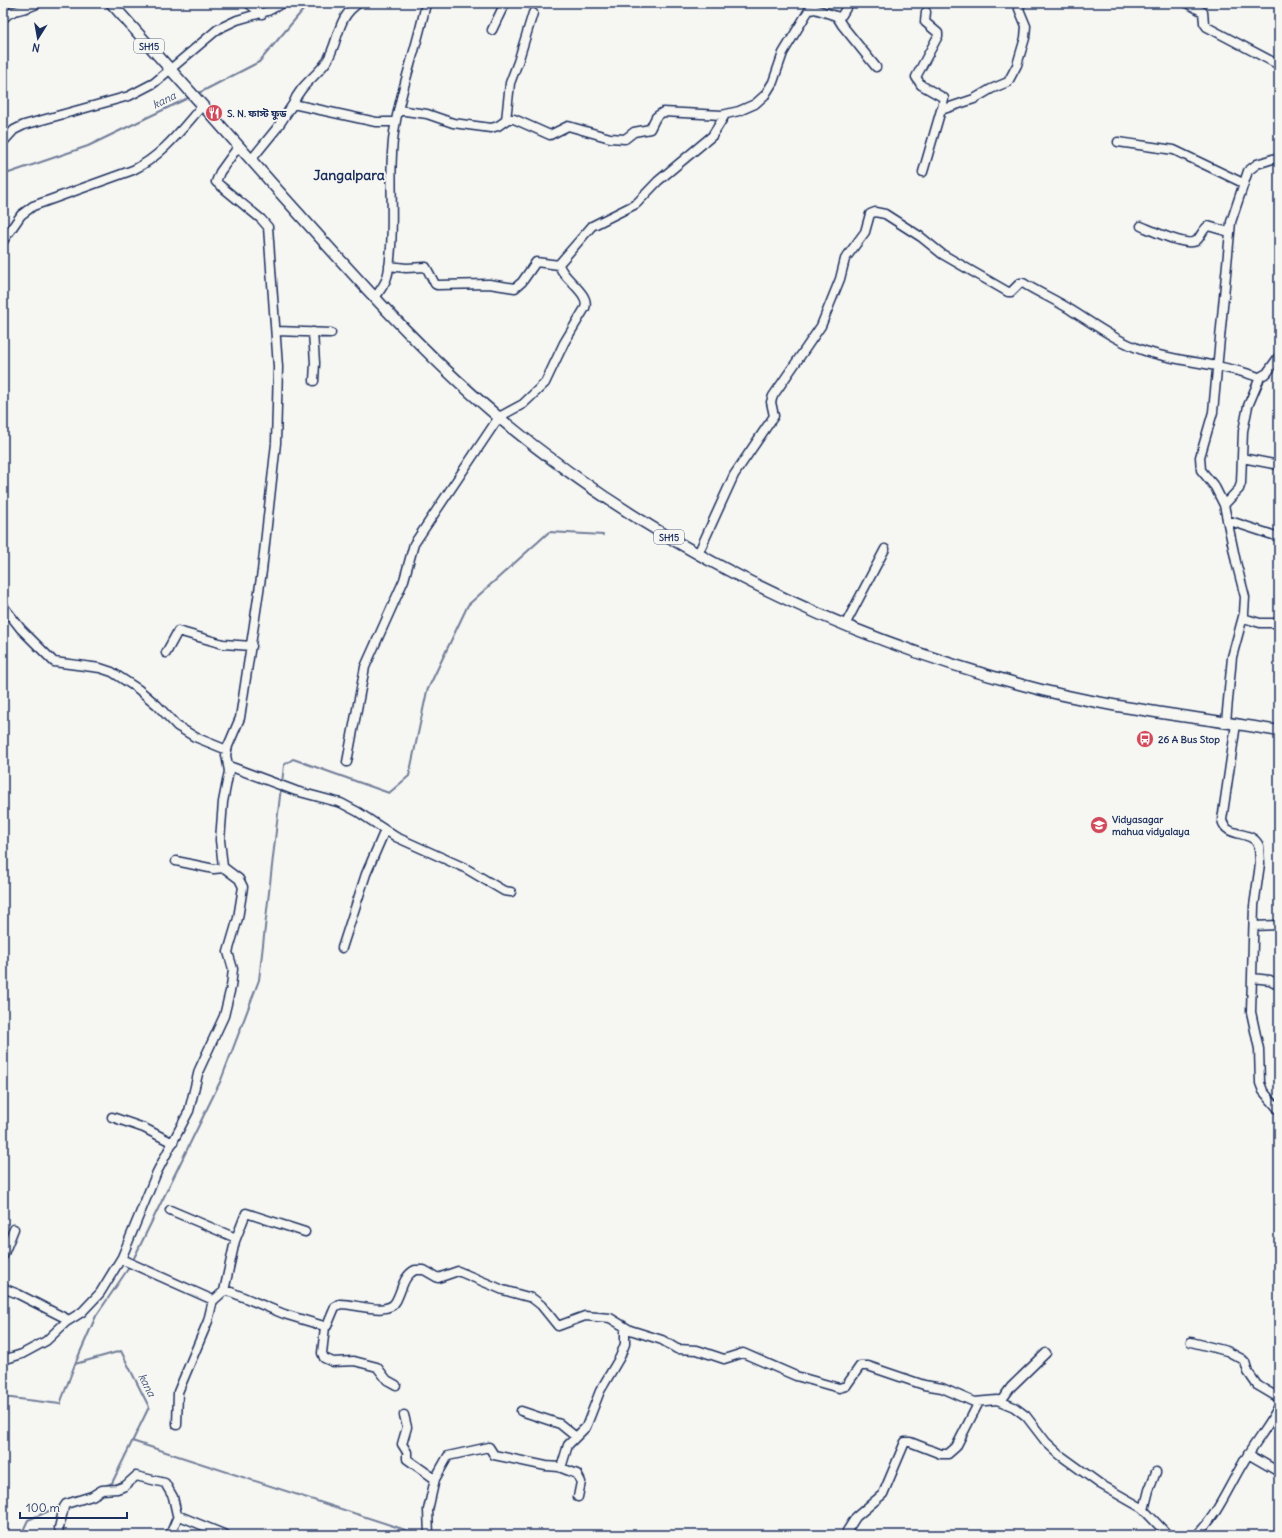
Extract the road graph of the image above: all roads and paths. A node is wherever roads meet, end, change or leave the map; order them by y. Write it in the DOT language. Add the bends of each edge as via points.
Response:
graph roads {
  1 [pos="38,3"];
  2 [pos="111,3"];
  3 [pos="248,3"];
  4 [pos="283,3"];
  5 [pos="359,3"];
  6 [pos="426,3"];
  7 [pos="505,3"];
  8 [pos="849,3"];
  9 [pos="1021,3"];
  10 [pos="1187,3"];
  11 [pos="926,12"];
  12 [pos="533,13"];
  13 [pos="262,14"];
  14 [pos="5,17"];
  15 [pos="837,17"];
  16 [pos="492,30"];
  17 [pos="1279,65"];
  18 [pos="876,67"];
  19 [pos="170,68"];
  20 [pos="200,104"];
  21 [pos="292,104"];
  22 [pos="942,109"];
  23 [pos="398,110"];
  24 [pos="725,115"];
  25 [pos="506,120"];
  26 [pos="395,122"];
  27 [pos="3,142"];
  28 [pos="1118,142"];
  29 [pos="238,147"];
  30 [pos="1279,157"];
  31 [pos="251,160"];
  32 [pos="923,172"];
  33 [pos="1243,183"];
  34 [pos="1141,226"];
  35 [pos="1229,232"];
  36 [pos="3,241"];
  37 [pos="559,265"];
  38 [pos="390,266"];
  39 [pos="375,298"];
  40 [pos="277,332"];
  41 [pos="313,332"];
  42 [pos="330,333"];
  43 [pos="1279,356"];
  44 [pos="1218,365"];
  45 [pos="1258,378"];
  46 [pos="314,381"];
  47 [pos="499,417"];
  48 [pos="1242,458"];
  49 [pos="1279,465"];
  50 [pos="1224,505"];
  51 [pos="1227,520"];
  52 [pos="1279,537"];
  53 [pos="885,549"];
  54 [pos="698,554"];
  55 [pos="3,606"];
  56 [pos="1243,618"];
  57 [pos="1279,623"];
  58 [pos="845,625"];
  59 [pos="252,646"];
  60 [pos="166,653"];
  61 [pos="1226,722"];
  62 [pos="1236,724"];
  63 [pos="1279,731"];
  64 [pos="227,750"];
  65 [pos="347,762"];
  66 [pos="229,766"];
  67 [pos="385,830"];
  68 [pos="176,861"];
  69 [pos="224,868"];
  70 [pos="511,892"];
  71 [pos="1279,925"];
  72 [pos="1254,926"];
  73 [pos="342,948"];
  74 [pos="1252,978"];
  75 [pos="1279,985"];
  76 [pos="1279,1110"];
  77 [pos="112,1117"];
  78 [pos="173,1143"];
  79 [pos="170,1210"];
  80 [pos="14,1229"];
  81 [pos="305,1232"];
  82 [pos="236,1238"];
  83 [pos="3,1256"];
  84 [pos="121,1259"];
  85 [pos="3,1288"];
  86 [pos="224,1291"];
  87 [pos="213,1300"];
  88 [pos="69,1320"];
  89 [pos="325,1326"];
  90 [pos="626,1328"];
  91 [pos="1191,1342"];
  92 [pos="1046,1353"];
  93 [pos="3,1360"];
  94 [pos="396,1384"];
  95 [pos="1279,1398"];
  96 [pos="1001,1401"];
  97 [pos="979,1402"];
  98 [pos="1279,1406"];
  99 [pos="522,1411"];
  100 [pos="404,1415"];
  101 [pos="177,1425"];
  102 [pos="576,1437"];
  103 [pos="1248,1454"];
  104 [pos="561,1468"];
  105 [pos="1156,1472"];
  106 [pos="1279,1472"];
  107 [pos="435,1479"];
  108 [pos="578,1497"];
  109 [pos="1144,1510"];
  110 [pos="178,1516"];
  111 [pos="59,1528"];
  112 [pos="847,1531"];
  113 [pos="170,1535"];
  114 [pos="226,1535"];
  115 [pos="429,1535"];
  116 [pos="1168,1535"];
  117 [pos="1197,1535"];
  1 -- 14 [label="street" via="25,10 10,12"];
  2 -- 19 [label="main road, SH15"];
  3 -- 13 [label="street"];
  4 -- 13 [label="street"];
  5 -- 21 [label="street" via="346,13 326,61 301,87"];
  6 -- 23 [label="street" via="421,31 406,74"];
  7 -- 16 [label="street"];
  8 -- 15 [label="street" via="842,15"];
  9 -- 22 [label="street" via="1019,9 1026,26 1025,38 1017,65 1008,82 974,99"];
  10 -- 17 [label="street" via="1203,12 1207,27"];
  11 -- 22 [label="street" via="925,22 938,33 938,39 916,77 921,85 944,98"];
  12 -- 25 [label="street" via="510,83"];
  13 -- 19 [label="street" via="236,20 218,29"];
  15 -- 18 [label="street"];
  15 -- 24 [label="street" via="815,9 809,10 783,53 773,82 765,95 754,104"];
  19 -- 20 [label="main road, SH15"];
  19 -- 27 [label="street" via="154,83 129,96 24,125 14,130"];
  20 -- 29 [label="main road, SH15"];
  20 -- 36 [label="street" via="165,147 146,163 33,206 21,215"];
  21 -- 26 [label="street" via="376,122"];
  21 -- 31 [label="street" via="277,128"];
  22 -- 32 [label="street"];
  23 -- 25 [label="street" via="427,114 453,123 491,128"];
  23 -- 26 [label="street"];
  24 -- 25 [label="street" via="663,112 656,117 650,129 634,132 622,140 568,126 550,135 518,120"];
  24 -- 37 [label="street" via="712,136 658,181 636,204 592,226"];
  26 -- 38 [label="street"];
  28 -- 33 [label="street" via="1174,150"];
  29 -- 31 [label="main road, SH15"];
  29 -- 40 [label="street" via="216,182 261,218 268,227"];
  30 -- 33 [label="street" via="1254,165"];
  31 -- 39 [label="main road, SH15"];
  33 -- 35 [label="street"];
  34 -- 35 [label="street" via="1175,239 1191,242 1197,240 1208,226"];
  35 -- 44 [label="street"];
  37 -- 38 [label="street" via="536,262 515,288 489,284 437,286 426,267"];
  37 -- 47 [label="street" via="584,298 586,305 545,383 523,404"];
  38 -- 39 [label="street" via="385,283"];
  39 -- 47 [label="main road, SH15" via="415,340"];
  40 -- 41 [label="street"];
  40 -- 59 [label="street" via="276,443"];
  41 -- 42 [label="street"];
  41 -- 46 [label="street" via="316,363"];
  43 -- 45 [label="street" via="1266,373"];
  44 -- 45 [label="street"];
  44 -- 50 [label="street" via="1213,412 1200,462 1201,470 1215,487"];
  44 -- 54 [label="street" via="1161,356 1133,347 1059,302 1022,283 1010,292 942,254 885,214 872,212 862,238 845,259 840,279 821,326 771,400 774,416 734,475"];
  45 -- 48 [label="street" via="1248,406 1243,431"];
  47 -- 54 [label="main road, SH15" via="619,507"];
  47 -- 65 [label="street" via="412,549 404,580 365,667"];
  48 -- 49 [label="street"];
  48 -- 50 [label="street" via="1239,489"];
  50 -- 51 [label="street"];
  51 -- 52 [label="street"];
  51 -- 56 [label="street" via="1245,593"];
  53 -- 58 [label="street"];
  54 -- 58 [label="main road, SH15" via="754,584"];
  55 -- 64 [label="street" via="54,662 112,672 158,705 177,726"];
  56 -- 57 [label="street" via="1260,623"];
  56 -- 61 [label="street" via="1232,657"];
  58 -- 61 [label="main road, SH15" via="908,650 1020,685 1108,704"];
  59 -- 60 [label="street" via="223,644 178,631"];
  59 -- 64 [label="street" via="240,718"];
  61 -- 62 [label="main road, SH15"];
  62 -- 63 [label="main road, SH15"];
  62 -- 72 [label="street" via="1222,820 1228,830 1252,838 1260,846"];
  64 -- 66 [label="street"];
  66 -- 67 [label="street" via="296,791 341,803"];
  66 -- 69 [label="street" via="221,827"];
  67 -- 70 [label="street" via="416,847 465,868 504,891"];
  67 -- 73 [label="street" via="366,874"];
  68 -- 69 [label="street" via="214,869"];
  69 -- 78 [label="street" via="242,884 238,918 228,952 233,969 231,987 224,1016 199,1070 191,1105"];
  71 -- 72 [label="street"];
  72 -- 74 [label="street"];
  74 -- 75 [label="street" via="1270,980"];
  74 -- 76 [label="street" via="1251,1012 1259,1050 1260,1081 1263,1091"];
  77 -- 78 [label="street" via="144,1128"];
  78 -- 84 [label="street" via="157,1172"];
  79 -- 82 [label="street"];
  80 -- 83 [label="street"];
  81 -- 82 [label="street" via="248,1213"];
  82 -- 86 [label="street"];
  84 -- 87 [label="street"];
  84 -- 88 [label="street" via="100,1293 82,1312"];
  85 -- 88 [label="street"];
  86 -- 87 [label="street"];
  86 -- 89 [label="street" via="248,1297 284,1314"];
  87 -- 101 [label="street" via="208,1321 179,1387"];
  88 -- 93 [label="street" via="40,1344 22,1354"];
  89 -- 90 [label="street" via="335,1307 340,1304 391,1308 405,1279 413,1271 420,1269 438,1278 461,1272 504,1290 532,1298 558,1326 588,1316 610,1318"];
  89 -- 94 [label="street" via="322,1353 324,1358 333,1362 354,1361 377,1367 387,1380"];
  90 -- 97 [label="street" via="658,1338 677,1349 697,1350 724,1359 743,1353 796,1376 839,1388 846,1386 860,1366 865,1365"];
  90 -- 102 [label="street" via="625,1344 620,1357 600,1391 586,1427"];
  91 -- 95 [label="street" via="1227,1350 1242,1359 1257,1385"];
  92 -- 96 [label="street" via="1011,1387"];
  96 -- 97 [label="street"];
  96 -- 109 [label="street" via="1026,1416 1046,1442 1072,1464"];
  97 -- 112 [label="street" via="956,1447 948,1454 905,1442 883,1494 856,1517"];
  98 -- 103 [label="street"];
  99 -- 102 [label="street" via="560,1424"];
  100 -- 107 [label="street" via="407,1427 402,1444 407,1452 407,1459"];
  102 -- 104 [label="street" via="568,1445"];
  103 -- 106 [label="street"];
  103 -- 117 [label="street" via="1218,1510"];
  104 -- 107 [label="street" via="494,1455 489,1447 448,1456"];
  104 -- 108 [label="street" via="580,1476 582,1482"];
  105 -- 109 [label="street"];
  107 -- 115 [label="street" via="428,1510"];
  109 -- 116 [label="street"];
  110 -- 111 [label="street" via="165,1483 136,1476 117,1490 102,1490 66,1504"];
  110 -- 113 [label="street"];
  110 -- 114 [label="street"];
}
